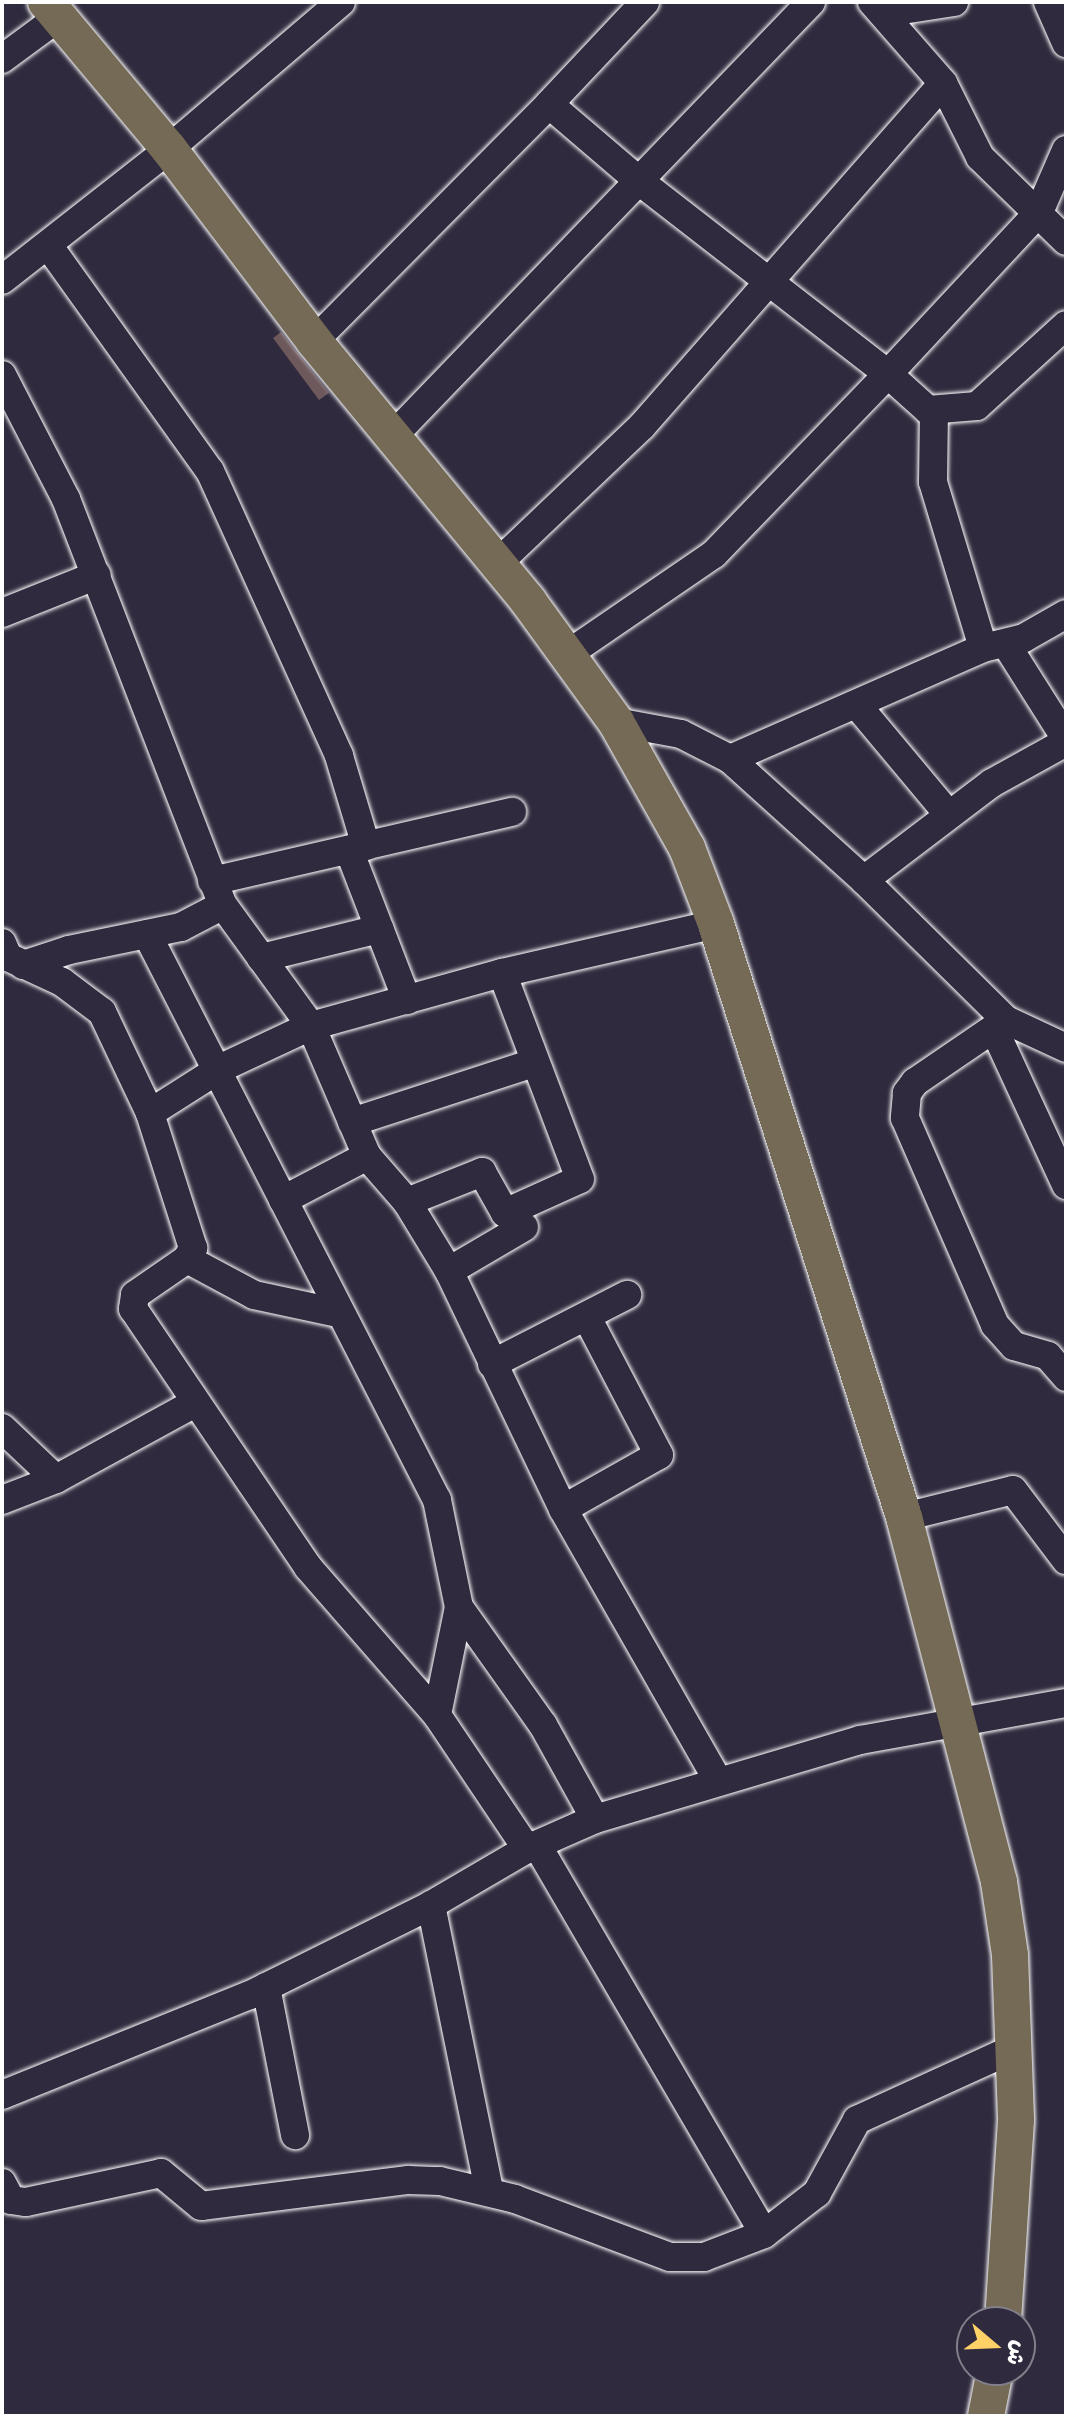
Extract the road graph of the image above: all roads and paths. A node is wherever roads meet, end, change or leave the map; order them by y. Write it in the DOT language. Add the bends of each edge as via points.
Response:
graph roads {
  1 [pos="341,2"];
  2 [pos="645,2"];
  3 [pos="811,2"];
  4 [pos="954,2"];
  5 [pos="1048,2"];
  6 [pos="877,7"];
  7 [pos="52,9"];
  8 [pos="1066,43"];
  9 [pos="2,59"];
  10 [pos="943,83"];
  11 [pos="549,104"];
  12 [pos="169,149"];
  13 [pos="1066,150"];
  14 [pos="639,181"];
  15 [pos="1039,212"];
  16 [pos="1066,241"];
  17 [pos="48,245"];
  18 [pos="2,280"];
  19 [pos="767,280"];
  20 [pos="1066,325"];
  21 [pos="314,341"];
  22 [pos="888,374"];
  23 [pos="2,375"];
  24 [pos="934,411"];
  25 [pos="392,437"];
  26 [pos="498,563"];
  27 [pos="97,575"];
  28 [pos="2,613"];
  29 [pos="1066,614"];
  30 [pos="994,646"];
  31 [pos="565,656"];
  32 [pos="857,705"];
  33 [pos="616,722"];
  34 [pos="1066,740"];
  35 [pos="730,759"];
  36 [pos="512,812"];
  37 [pos="948,814"];
  38 [pos="357,848"];
  39 [pos="864,880"];
  40 [pos="218,893"];
  41 [pos="716,924"];
  42 [pos="379,929"];
  43 [pos="147,934"];
  44 [pos="2,943"];
  45 [pos="261,958"];
  46 [pos="23,965"];
  47 [pos="502,973"];
  48 [pos="407,1000"];
  49 [pos="1000,1025"];
  50 [pos="311,1026"];
  51 [pos="1066,1048"];
  52 [pos="534,1063"];
  53 [pos="219,1069"];
  54 [pos="150,1113"];
  55 [pos="352,1122"];
  56 [pos="367,1156"];
  57 [pos="1066,1185"];
  58 [pos="283,1200"];
  59 [pos="407,1202"];
  60 [pos="524,1227"];
  61 [pos="187,1259"];
  62 [pos="449,1271"];
  63 [pos="627,1295"];
  64 [pos="338,1313"];
  65 [pos="587,1317"];
  66 [pos="492,1364"];
  67 [pos="1066,1377"];
  68 [pos="195,1403"];
  69 [pos="2,1428"];
  70 [pos="56,1479"];
  71 [pos="2,1500"];
  72 [pos="563,1509"];
  73 [pos="904,1517"];
  74 [pos="1066,1560"];
  75 [pos="459,1607"];
  76 [pos="1066,1703"];
  77 [pos="437,1715"];
  78 [pos="959,1719"];
  79 [pos="718,1781"];
  80 [pos="595,1819"];
  81 [pos="532,1847"];
  82 [pos="431,1905"];
  83 [pos="266,1987"];
  84 [pos="1015,2048"];
  85 [pos="2,2095"];
  86 [pos="295,2135"];
  87 [pos="2,2183"];
  88 [pos="489,2191"];
  89 [pos="764,2234"];
  90 [pos="1005,2306"];
  91 [pos="992,2386"];
  92 [pos="986,2416"];
  1 -- 12 [label="street"];
  2 -- 11 [label="street"];
  3 -- 14 [label="street"];
  4 -- 6 [label="street"];
  5 -- 8 [label="street"];
  6 -- 10 [label="street"];
  7 -- 9 [label="street"];
  7 -- 12 [label="main road"];
  10 -- 15 [label="street" via="980,157"];
  10 -- 19 [label="street"];
  11 -- 14 [label="street"];
  11 -- 21 [label="street"];
  12 -- 17 [label="street"];
  12 -- 21 [label="main road"];
  13 -- 15 [label="street"];
  14 -- 19 [label="street"];
  14 -- 25 [label="street"];
  15 -- 16 [label="street"];
  15 -- 22 [label="street"];
  17 -- 18 [label="street"];
  17 -- 38 [label="street" via="210,471 339,756"];
  19 -- 22 [label="street"];
  19 -- 26 [label="street" via="642,426"];
  20 -- 24 [label="street" via="987,400"];
  21 -- 25 [label="main road"];
  22 -- 24 [label="street"];
  22 -- 31 [label="street" via="714,554"];
  23 -- 27 [label="street" via="66,499"];
  24 -- 30 [label="street" via="933,482"];
  25 -- 26 [label="main road"];
  26 -- 31 [label="main road"];
  27 -- 28 [label="street"];
  27 -- 40 [label="street"];
  29 -- 30 [label="street"];
  30 -- 32 [label="street"];
  30 -- 34 [label="street"];
  31 -- 33 [label="main road"];
  32 -- 35 [label="street"];
  32 -- 37 [label="street"];
  33 -- 35 [label="street" via="681,734"];
  33 -- 41 [label="main road" via="681,835"];
  34 -- 37 [label="street"];
  35 -- 39 [label="street"];
  36 -- 38 [label="street"];
  37 -- 39 [label="street"];
  38 -- 40 [label="street"];
  38 -- 42 [label="street"];
  39 -- 49 [label="street"];
  40 -- 43 [label="street" via="181,927"];
  40 -- 45 [label="street"];
  41 -- 47 [label="street"];
  41 -- 73 [label="main road"];
  42 -- 45 [label="street"];
  42 -- 48 [label="street"];
  43 -- 46 [label="street"];
  43 -- 53 [label="street"];
  44 -- 46 [label="street" via="8,957"];
  45 -- 50 [label="street"];
  46 -- 54 [label="street" via="87,997 102,1012"];
  47 -- 48 [label="street"];
  47 -- 52 [label="street"];
  48 -- 50 [label="street"];
  49 -- 51 [label="street"];
  49 -- 57 [label="street"];
  49 -- 67 [label="street" via="915,1082 907,1093 905,1118 995,1325 1014,1346 1048,1356"];
  50 -- 53 [label="street"];
  50 -- 55 [label="street"];
  52 -- 55 [label="street"];
  52 -- 59 [label="street" via="580,1179 505,1213 482,1172"];
  53 -- 54 [label="street"];
  53 -- 58 [label="street"];
  54 -- 61 [label="street" via="192,1244"];
  55 -- 56 [label="street"];
  56 -- 58 [label="street"];
  56 -- 59 [label="street"];
  58 -- 64 [label="street"];
  59 -- 62 [label="street"];
  60 -- 62 [label="street"];
  61 -- 64 [label="street" via="254,1295"];
  61 -- 68 [label="street" via="135,1295 132,1304"];
  62 -- 66 [label="street"];
  63 -- 65 [label="street"];
  64 -- 75 [label="street" via="437,1500"];
  65 -- 66 [label="street"];
  65 -- 72 [label="street" via="659,1455"];
  66 -- 72 [label="street"];
  68 -- 70 [label="street"];
  68 -- 77 [label="street" via="308,1567"];
  69 -- 70 [label="street"];
  70 -- 71 [label="street"];
  72 -- 79 [label="street"];
  73 -- 74 [label="street" via="1013,1490"];
  73 -- 78 [label="main road"];
  75 -- 77 [label="street"];
  75 -- 80 [label="street" via="543,1725"];
  76 -- 78 [label="street"];
  77 -- 81 [label="street"];
  78 -- 79 [label="street" via="860,1740"];
  78 -- 84 [label="main road" via="999,1882"];
  79 -- 80 [label="street"];
  80 -- 81 [label="street"];
  81 -- 82 [label="street"];
  81 -- 89 [label="street"];
  82 -- 83 [label="street"];
  82 -- 88 [label="street"];
  83 -- 85 [label="street" via="154,2038"];
  83 -- 86 [label="street"];
  84 -- 89 [label="street" via="857,2120 817,2193"];
  84 -- 90 [label="main road"];
  87 -- 88 [label="street" via="11,2200 26,2202 161,2173 201,2206 408,2180"];
  88 -- 89 [label="street" via="670,2257 704,2257"];
  91 -- 92 [label="main road"];
}
